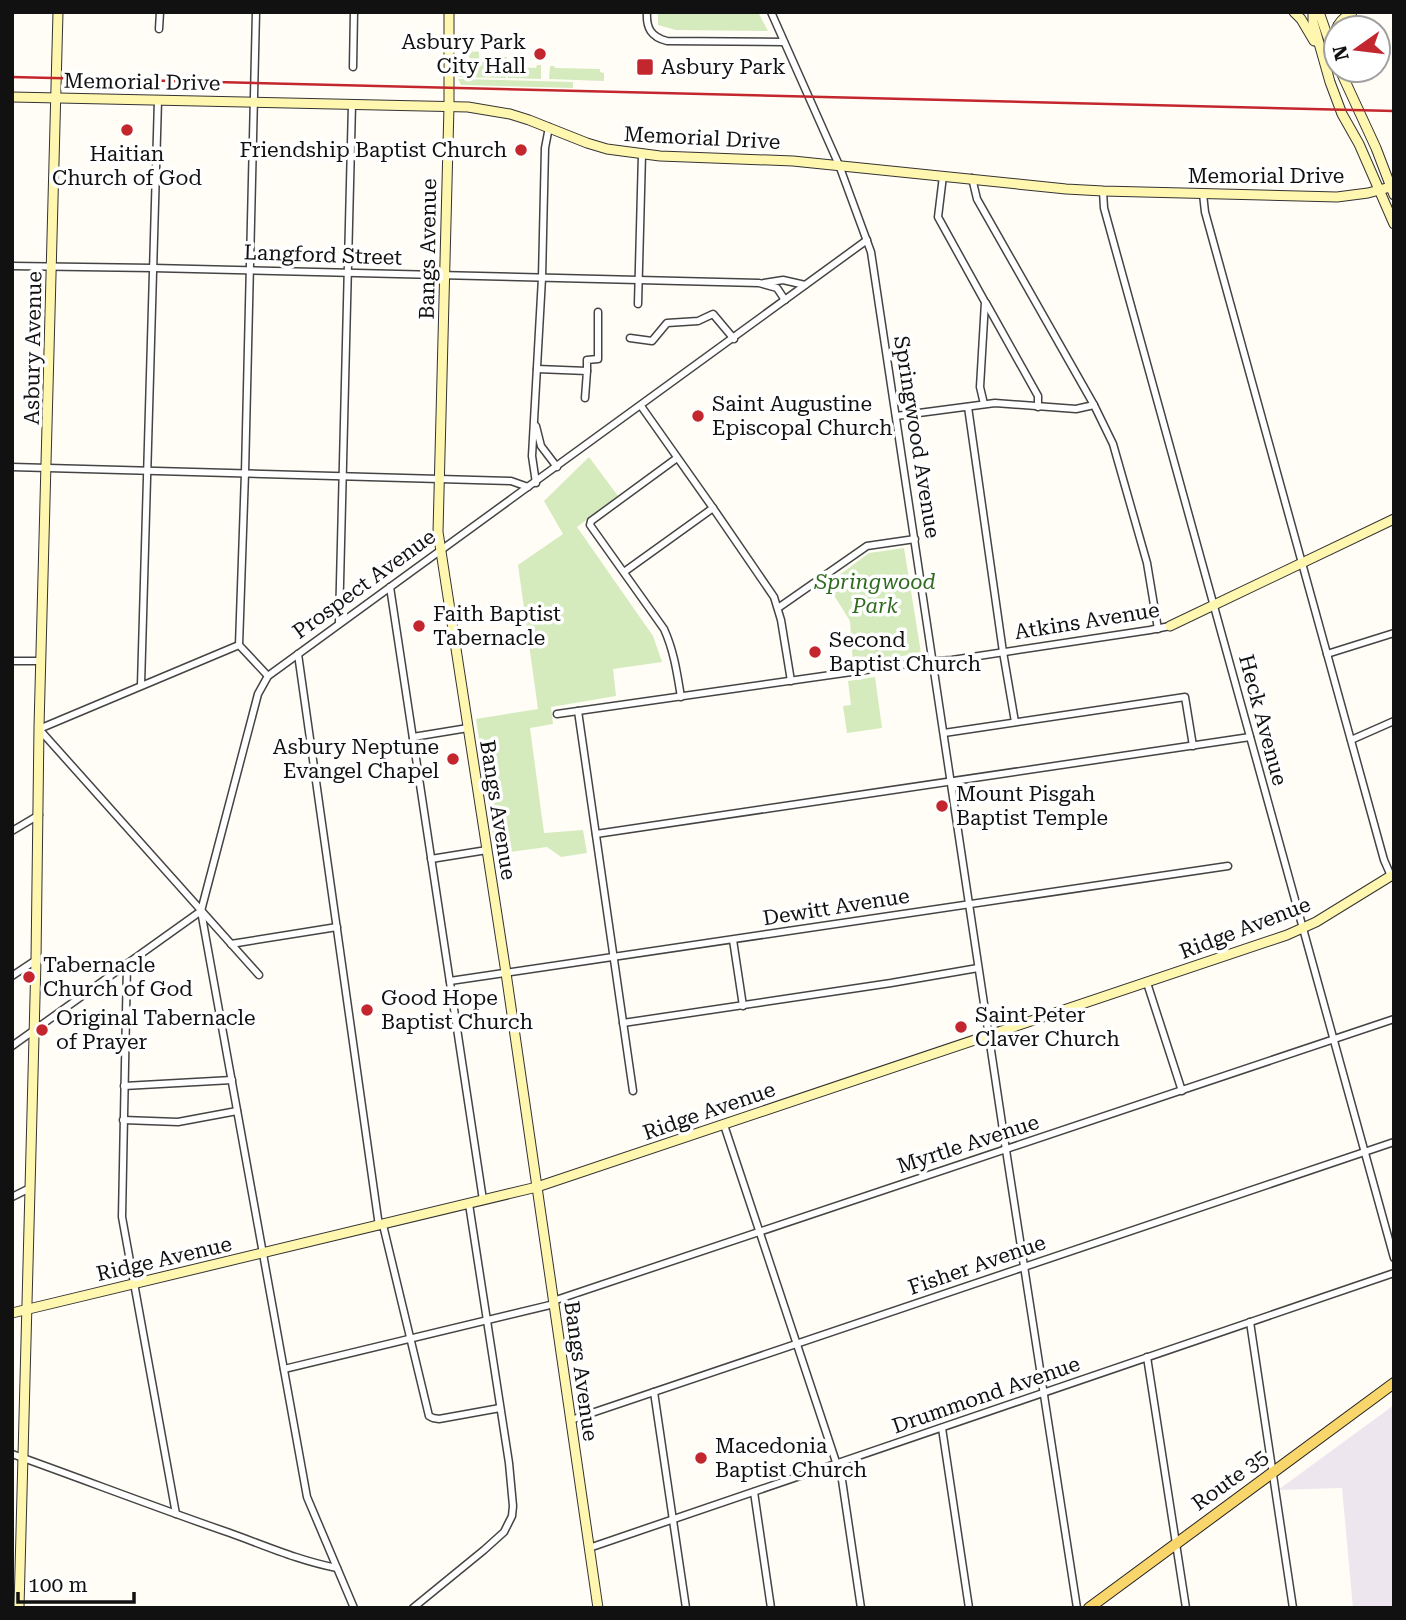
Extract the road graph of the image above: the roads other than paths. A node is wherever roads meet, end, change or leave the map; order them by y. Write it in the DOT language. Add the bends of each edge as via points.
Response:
graph roads {
  1 [pos="58,12"];
  2 [pos="160,12"];
  3 [pos="256,12"];
  4 [pos="354,12"];
  5 [pos="449,12"];
  6 [pos="647,12"];
  7 [pos="771,12"];
  8 [pos="1294,12"];
  9 [pos="1313,12"];
  10 [pos="159,29"];
  11 [pos="784,42"];
  12 [pos="1320,52"];
  13 [pos="353,67"];
  14 [pos="1346,84"];
  15 [pos="12,97"];
  16 [pos="56,98"];
  17 [pos="159,100"];
  18 [pos="255,102"];
  19 [pos="352,104"];
  20 [pos="449,106"];
  21 [pos="550,127"];
  22 [pos="642,154"];
  23 [pos="839,166"];
  24 [pos="943,176"];
  25 [pos="972,178"];
  26 [pos="1378,189"];
  27 [pos="1392,189"];
  28 [pos="1103,191"];
  29 [pos="1203,194"];
  30 [pos="1394,224"];
  31 [pos="867,240"];
  32 [pos="12,266"];
  33 [pos="52,266"];
  34 [pos="153,268"];
  35 [pos="251,271"];
  36 [pos="348,273"];
  37 [pos="444,276"];
  38 [pos="542,278"];
  39 [pos="639,280"];
  40 [pos="759,284"];
  41 [pos="805,285"];
  42 [pos="785,300"];
  43 [pos="985,302"];
  44 [pos="638,304"];
  45 [pos="598,313"];
  46 [pos="630,338"];
  47 [pos="734,339"];
  48 [pos="537,369"];
  49 [pos="587,371"];
  50 [pos="585,398"];
  51 [pos="984,404"];
  52 [pos="1094,405"];
  53 [pos="641,406"];
  54 [pos="968,407"];
  55 [pos="1038,407"];
  56 [pos="534,416"];
  57 [pos="896,416"];
  58 [pos="677,458"];
  59 [pos="12,467"];
  60 [pos="557,467"];
  61 [pos="47,468"];
  62 [pos="147,471"];
  63 [pos="246,473"];
  64 [pos="343,476"];
  65 [pos="439,478"];
  66 [pos="536,483"];
  67 [pos="528,487"];
  68 [pos="713,508"];
  69 [pos="1394,519"];
  70 [pos="915,539"];
  71 [pos="440,550"];
  72 [pos="1302,562"];
  73 [pos="624,572"];
  74 [pos="390,587"];
  75 [pos="1214,605"];
  76 [pos="778,608"];
  77 [pos="339,623"];
  78 [pos="1170,626"];
  79 [pos="1158,629"];
  80 [pos="1394,633"];
  81 [pos="239,645"];
  82 [pos="1003,652"];
  83 [pos="298,654"];
  84 [pos="1327,654"];
  85 [pos="12,661"];
  86 [pos="41,661"];
  87 [pos="933,661"];
  88 [pos="268,676"];
  89 [pos="791,681"];
  90 [pos="141,685"];
  91 [pos="681,697"];
  92 [pos="578,711"];
  93 [pos="557,714"];
  94 [pos="1394,721"];
  95 [pos="1015,722"];
  96 [pos="468,728"];
  97 [pos="39,729"];
  98 [pos="944,733"];
  99 [pos="413,737"];
  100 [pos="1250,737"];
  101 [pos="1351,740"];
  102 [pos="1193,746"];
  103 [pos="951,782"];
  104 [pos="39,815"];
  105 [pos="12,831"];
  106 [pos="596,834"];
  107 [pos="487,850"];
  108 [pos="431,859"];
  109 [pos="1228,866"];
  110 [pos="1392,875"];
  111 [pos="969,904"];
  112 [pos="201,911"];
  113 [pos="337,927"];
  114 [pos="1303,928"];
  115 [pos="733,940"];
  116 [pos="230,944"];
  117 [pos="614,957"];
  118 [pos="36,960"];
  119 [pos="127,964"];
  120 [pos="978,968"];
  121 [pos="506,973"];
  122 [pos="259,975"];
  123 [pos="12,976"];
  124 [pos="450,981"];
  125 [pos="1147,983"];
  126 [pos="743,1006"];
  127 [pos="1394,1019"];
  128 [pos="623,1023"];
  129 [pos="34,1031"];
  130 [pos="989,1036"];
  131 [pos="1333,1039"];
  132 [pos="12,1046"];
  133 [pos="232,1080"];
  134 [pos="124,1086"];
  135 [pos="633,1091"];
  136 [pos="1182,1091"];
  137 [pos="237,1111"];
  138 [pos="123,1119"];
  139 [pos="724,1125"];
  140 [pos="1394,1142"];
  141 [pos="1006,1150"];
  142 [pos="1364,1152"];
  143 [pos="537,1187"];
  144 [pos="30,1188"];
  145 [pos="12,1197"];
  146 [pos="483,1200"];
  147 [pos="469,1204"];
  148 [pos="381,1225"];
  149 [pos="760,1232"];
  150 [pos="263,1254"];
  151 [pos="1394,1258"];
  152 [pos="1024,1267"];
  153 [pos="1394,1273"];
  154 [pos="134,1285"];
  155 [pos="554,1303"];
  156 [pos="26,1310"];
  157 [pos="12,1313"];
  158 [pos="487,1321"];
  159 [pos="1250,1322"];
  160 [pos="410,1339"];
  161 [pos="797,1343"];
  162 [pos="1147,1357"];
  163 [pos="284,1369"];
  164 [pos="1394,1383"];
  165 [pos="654,1392"];
  166 [pos="1043,1393"];
  167 [pos="500,1408"];
  168 [pos="571,1420"];
  169 [pos="942,1428"];
  170 [pos="12,1454"];
  171 [pos="23,1458"];
  172 [pos="837,1464"];
  173 [pos="1273,1473"];
  174 [pos="754,1492"];
  175 [pos="176,1514"];
  176 [pos="673,1520"];
  177 [pos="1177,1543"];
  178 [pos="589,1548"];
  179 [pos="337,1568"];
  180 [pos="595,1607"];
  181 [pos="19,1608"];
  182 [pos="354,1608"];
  183 [pos="412,1608"];
  184 [pos="686,1608"];
  185 [pos="771,1608"];
  186 [pos="861,1608"];
  187 [pos="969,1608"];
  188 [pos="1077,1608"];
  189 [pos="1089,1608"];
  190 [pos="1186,1608"];
  191 [pos="1293,1608"];
  1 -- 16 [label="street, Asbury Avenue"];
  2 -- 10 [label="street"];
  3 -- 18 [label="street"];
  4 -- 13 [label="street"];
  5 -- 20 [label="street, Bangs Avenue"];
  6 -- 11 [label="street" via="650,31 663,40"];
  7 -- 11 [label="street, Springwood Avenue"];
  8 -- 12 [label="street"];
  9 -- 12 [label="street"];
  11 -- 23 [label="street, Springwood Avenue"];
  12 -- 26 [label="street" via="1342,114"];
  14 -- 27 [label="street"];
  15 -- 16 [label="street, Memorial Drive"];
  16 -- 17 [label="street, Memorial Drive"];
  16 -- 33 [label="street, Asbury Avenue"];
  17 -- 18 [label="street, Memorial Drive"];
  17 -- 34 [label="street"];
  18 -- 19 [label="street, Memorial Drive"];
  18 -- 35 [label="street"];
  19 -- 20 [label="street, Memorial Drive"];
  19 -- 36 [label="street"];
  20 -- 21 [label="street, Memorial Drive" via="510,114"];
  20 -- 37 [label="street, Bangs Avenue"];
  21 -- 22 [label="street, Memorial Drive" via="607,149"];
  21 -- 38 [label="street" via="545,148"];
  22 -- 23 [label="street, Memorial Drive"];
  22 -- 39 [label="street"];
  23 -- 24 [label="street, Memorial Drive"];
  23 -- 31 [label="street, Springwood Avenue"];
  24 -- 25 [label="street, Memorial Drive"];
  24 -- 43 [label="street" via="938,217"];
  25 -- 28 [label="street, Memorial Drive"];
  25 -- 52 [label="street" via="977,199"];
  26 -- 27 [label="street, Memorial Drive"];
  26 -- 29 [label="street, Memorial Drive" via="1336,197"];
  26 -- 30 [label="street"];
  28 -- 29 [label="street, Memorial Drive"];
  28 -- 75 [label="street, Heck Avenue"];
  29 -- 72 [label="street"];
  31 -- 41 [label="street, Prospect Avenue"];
  31 -- 57 [label="street, Springwood Avenue"];
  32 -- 33 [label="street, Langford Street"];
  33 -- 34 [label="street, Langford Street"];
  33 -- 61 [label="street, Asbury Avenue"];
  34 -- 35 [label="street, Langford Street"];
  34 -- 62 [label="street"];
  35 -- 36 [label="street, Langford Street"];
  35 -- 63 [label="street"];
  36 -- 37 [label="street, Langford Street"];
  36 -- 64 [label="street"];
  37 -- 38 [label="street, Langford Street"];
  37 -- 65 [label="street, Bangs Avenue"];
  38 -- 39 [label="street, Langford Street"];
  38 -- 48 [label="street"];
  39 -- 40 [label="street, Langford Street"];
  39 -- 44 [label="street"];
  40 -- 41 [label="street, Langford Street" via="783,280"];
  40 -- 42 [label="street, Langford Street" via="777,288"];
  41 -- 42 [label="street, Prospect Avenue"];
  42 -- 47 [label="street, Prospect Avenue"];
  43 -- 51 [label="street" via="980,387"];
  43 -- 55 [label="street" via="1038,396"];
  45 -- 49 [label="street" via="598,359 587,360"];
  46 -- 47 [label="street" via="652,341 667,323 698,321 713,314"];
  47 -- 53 [label="street, Prospect Avenue"];
  48 -- 49 [label="street"];
  48 -- 56 [label="street"];
  49 -- 50 [label="street"];
  51 -- 54 [label="street"];
  51 -- 55 [label="street"];
  52 -- 55 [label="street"];
  52 -- 79 [label="street" via="1120,466 1147,563"];
  53 -- 58 [label="street"];
  53 -- 60 [label="street, Prospect Avenue"];
  54 -- 57 [label="street"];
  54 -- 82 [label="street"];
  56 -- 60 [label="street" via="541,446"];
  56 -- 66 [label="street"];
  57 -- 70 [label="street, Springwood Avenue"];
  58 -- 68 [label="street"];
  58 -- 73 [label="street" via="590,521"];
  59 -- 61 [label="street"];
  60 -- 66 [label="street, Prospect Avenue"];
  61 -- 62 [label="street"];
  61 -- 86 [label="street, Asbury Avenue"];
  62 -- 63 [label="street"];
  62 -- 90 [label="street"];
  63 -- 64 [label="street"];
  63 -- 81 [label="street"];
  64 -- 65 [label="street"];
  64 -- 77 [label="street"];
  65 -- 67 [label="street" via="511,481"];
  65 -- 71 [label="street, Bangs Avenue"];
  66 -- 67 [label="street, Prospect Avenue"];
  67 -- 71 [label="street, Prospect Avenue"];
  68 -- 73 [label="street"];
  68 -- 76 [label="street"];
  69 -- 72 [label="street, Atkins Avenue"];
  70 -- 76 [label="street" via="867,546"];
  70 -- 87 [label="street, Springwood Avenue"];
  71 -- 74 [label="street, Prospect Avenue"];
  71 -- 96 [label="street, Bangs Avenue"];
  72 -- 75 [label="street, Atkins Avenue"];
  72 -- 84 [label="street"];
  73 -- 91 [label="street" via="671,643"];
  74 -- 77 [label="street, Prospect Avenue"];
  74 -- 99 [label="street"];
  75 -- 78 [label="street, Atkins Avenue"];
  75 -- 100 [label="street, Heck Avenue"];
  76 -- 89 [label="street"];
  77 -- 83 [label="street, Prospect Avenue"];
  78 -- 79 [label="street, Atkins Avenue"];
  79 -- 82 [label="street, Atkins Avenue"];
  80 -- 84 [label="street"];
  81 -- 88 [label="street"];
  81 -- 90 [label="street"];
  82 -- 87 [label="street, Atkins Avenue"];
  82 -- 95 [label="street"];
  83 -- 88 [label="street, Prospect Avenue"];
  83 -- 113 [label="street"];
  84 -- 101 [label="street"];
  85 -- 86 [label="street"];
  86 -- 97 [label="street, Asbury Avenue"];
  87 -- 89 [label="street, Atkins Avenue"];
  87 -- 98 [label="street, Springwood Avenue"];
  88 -- 112 [label="street" via="258,694"];
  89 -- 91 [label="street, Atkins Avenue"];
  90 -- 97 [label="street"];
  91 -- 92 [label="street, Atkins Avenue"];
  92 -- 93 [label="street, Atkins Avenue"];
  92 -- 106 [label="street"];
  94 -- 101 [label="street"];
  95 -- 98 [label="street"];
  95 -- 102 [label="street" via="1185,697"];
  96 -- 99 [label="street"];
  96 -- 107 [label="street, Bangs Avenue"];
  97 -- 104 [label="street, Asbury Avenue"];
  97 -- 112 [label="street"];
  98 -- 103 [label="street, Springwood Avenue"];
  99 -- 108 [label="street"];
  100 -- 102 [label="street"];
  100 -- 114 [label="street, Heck Avenue"];
  101 -- 110 [label="street"];
  102 -- 103 [label="street"];
  103 -- 106 [label="street"];
  103 -- 111 [label="street, Springwood Avenue"];
  104 -- 105 [label="street"];
  104 -- 118 [label="street, Asbury Avenue"];
  106 -- 117 [label="street"];
  107 -- 108 [label="street"];
  107 -- 121 [label="street, Bangs Avenue"];
  108 -- 124 [label="street"];
  109 -- 111 [label="street, Dewitt Avenue"];
  110 -- 114 [label="street, Ridge Avenue"];
  111 -- 115 [label="street, Dewitt Avenue"];
  111 -- 120 [label="street, Springwood Avenue"];
  112 -- 116 [label="street"];
  112 -- 119 [label="street"];
  112 -- 133 [label="street"];
  113 -- 116 [label="street"];
  113 -- 148 [label="street"];
  114 -- 125 [label="street, Ridge Avenue"];
  114 -- 131 [label="street, Heck Avenue"];
  115 -- 117 [label="street, Dewitt Avenue"];
  115 -- 126 [label="street"];
  116 -- 122 [label="street"];
  117 -- 121 [label="street, Dewitt Avenue"];
  117 -- 128 [label="street"];
  118 -- 123 [label="street"];
  118 -- 129 [label="street, Asbury Avenue"];
  119 -- 129 [label="street"];
  119 -- 134 [label="street"];
  120 -- 126 [label="street"];
  120 -- 130 [label="street, Springwood Avenue"];
  121 -- 124 [label="street, Dewitt Avenue"];
  121 -- 143 [label="street, Bangs Avenue"];
  124 -- 146 [label="street"];
  125 -- 130 [label="street, Ridge Avenue"];
  125 -- 136 [label="street"];
  126 -- 128 [label="street"];
  127 -- 131 [label="street, Myrtle Avenue"];
  128 -- 135 [label="street"];
  129 -- 132 [label="street"];
  129 -- 144 [label="street, Asbury Avenue"];
  130 -- 139 [label="street, Ridge Avenue"];
  130 -- 141 [label="street, Springwood Avenue"];
  131 -- 136 [label="street, Myrtle Avenue"];
  131 -- 142 [label="street, Heck Avenue"];
  133 -- 134 [label="street"];
  133 -- 137 [label="street"];
  134 -- 138 [label="street"];
  136 -- 141 [label="street, Myrtle Avenue"];
  137 -- 138 [label="street" via="178,1122"];
  137 -- 150 [label="street"];
  138 -- 154 [label="street" via="121,1208"];
  139 -- 143 [label="street, Ridge Avenue"];
  139 -- 149 [label="street"];
  140 -- 142 [label="street, Fisher Avenue"];
  141 -- 149 [label="street, Myrtle Avenue"];
  141 -- 152 [label="street, Springwood Avenue"];
  142 -- 151 [label="street, Heck Avenue"];
  142 -- 152 [label="street, Fisher Avenue"];
  143 -- 146 [label="street, Ridge Avenue"];
  143 -- 155 [label="street, Bangs Avenue"];
  144 -- 145 [label="street"];
  144 -- 156 [label="street, Asbury Avenue"];
  146 -- 147 [label="street, Ridge Avenue"];
  147 -- 148 [label="street, Ridge Avenue"];
  147 -- 158 [label="street"];
  148 -- 150 [label="street, Ridge Avenue"];
  148 -- 160 [label="street"];
  149 -- 155 [label="street, Myrtle Avenue"];
  149 -- 161 [label="street"];
  150 -- 154 [label="street, Ridge Avenue"];
  150 -- 163 [label="street"];
  152 -- 161 [label="street, Fisher Avenue"];
  152 -- 166 [label="street, Springwood Avenue"];
  153 -- 159 [label="street, Drummond Avenue"];
  154 -- 156 [label="street, Ridge Avenue"];
  154 -- 175 [label="street"];
  155 -- 158 [label="street, Myrtle Avenue"];
  155 -- 168 [label="street, Bangs Avenue"];
  156 -- 157 [label="street, Ridge Avenue"];
  156 -- 171 [label="street, Asbury Avenue"];
  158 -- 160 [label="street, Myrtle Avenue"];
  158 -- 167 [label="street"];
  159 -- 162 [label="street, Drummond Avenue"];
  159 -- 173 [label="street"];
  160 -- 163 [label="street, Myrtle Avenue"];
  160 -- 167 [label="street" via="429,1416 439,1419"];
  161 -- 165 [label="street, Fisher Avenue"];
  161 -- 172 [label="street"];
  162 -- 166 [label="street, Drummond Avenue"];
  162 -- 177 [label="street"];
  163 -- 179 [label="street" via="307,1497"];
  164 -- 173 [label="main road, Route 35"];
  165 -- 168 [label="street, Fisher Avenue"];
  165 -- 176 [label="street"];
  166 -- 169 [label="street, Drummond Avenue"];
  166 -- 188 [label="street, Springwood Avenue"];
  167 -- 183 [label="street" via="513,1506 509,1523 484,1550"];
  168 -- 178 [label="street, Bangs Avenue"];
  169 -- 172 [label="street, Drummond Avenue"];
  169 -- 187 [label="street"];
  170 -- 171 [label="street"];
  171 -- 175 [label="street"];
  171 -- 181 [label="street, Asbury Avenue"];
  172 -- 174 [label="street, Drummond Avenue"];
  172 -- 186 [label="street"];
  173 -- 177 [label="main road, Route 35"];
  173 -- 191 [label="street"];
  174 -- 176 [label="street, Drummond Avenue"];
  174 -- 185 [label="street"];
  175 -- 179 [label="street" via="293,1557"];
  176 -- 178 [label="street, Drummond Avenue"];
  176 -- 184 [label="street"];
  177 -- 189 [label="main road, Route 35"];
  177 -- 190 [label="street"];
  178 -- 180 [label="street, Bangs Avenue"];
  179 -- 182 [label="street"];
}
